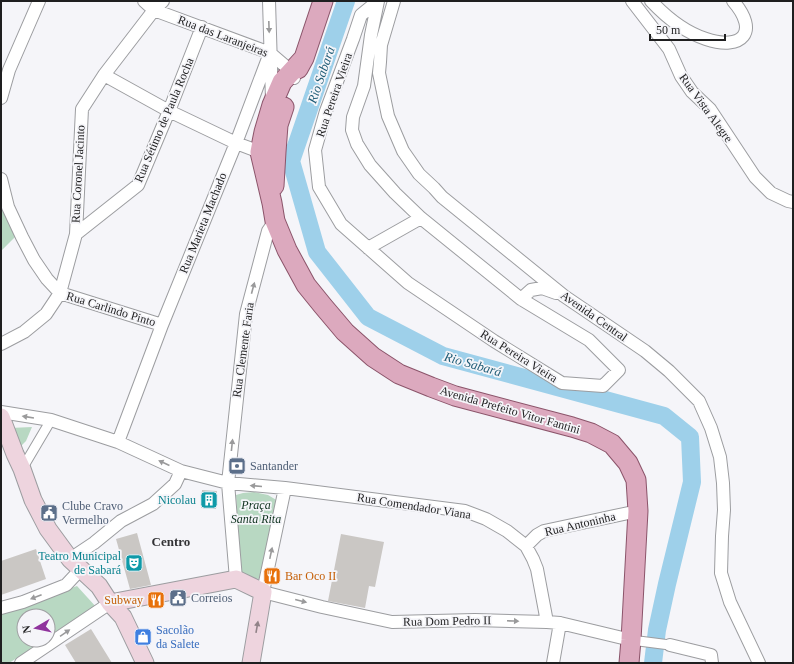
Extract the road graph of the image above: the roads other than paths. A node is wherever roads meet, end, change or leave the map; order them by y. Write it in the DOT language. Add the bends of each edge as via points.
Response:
graph roads {
  1 [pos="39,1"];
  2 [pos="144,1"];
  3 [pos="163,1"];
  4 [pos="269,1"];
  5 [pos="323,1"];
  6 [pos="378,1"];
  7 [pos="394,1"];
  8 [pos="632,1"];
  9 [pos="651,1"];
  10 [pos="733,1"];
  11 [pos="154,10"];
  12 [pos="202,27"];
  13 [pos="270,53"];
  14 [pos="296,70"];
  15 [pos="104,75"];
  16 [pos="1,98"];
  17 [pos="272,105"];
  18 [pos="170,111"];
  19 [pos="236,143"];
  20 [pos="277,143"];
  21 [pos="260,152"];
  22 [pos="1,179"];
  23 [pos="793,202"];
  24 [pos="273,212"];
  25 [pos="421,218"];
  26 [pos="76,234"];
  27 [pos="368,248"];
  28 [pos="60,293"];
  29 [pos="564,296"];
  30 [pos="522,299"];
  31 [pos="162,325"];
  32 [pos="1,344"];
  33 [pos="1,412"];
  34 [pos="1,417"];
  35 [pos="51,420"];
  36 [pos="118,442"];
  37 [pos="22,469"];
  38 [pos="181,471"];
  39 [pos="228,483"];
  40 [pos="285,488"];
  41 [pos="638,511"];
  42 [pos="526,546"];
  43 [pos="75,564"];
  44 [pos="236,580"];
  45 [pos="263,592"];
  46 [pos="110,603"];
  47 [pos="1,608"];
  48 [pos="547,622"];
  49 [pos="560,624"];
  50 [pos="631,640"];
  51 [pos="670,644"];
  52 [pos="21,663"];
  53 [pos="145,663"];
  54 [pos="251,663"];
  55 [pos="553,663"];
  56 [pos="629,663"];
  57 [pos="632,663"];
  58 [pos="712,663"];
  59 [pos="759,663"];
  1 -- 16 [label="street"];
  2 -- 11 [label="street, Rua das Laranjeiras"];
  3 -- 11 [label="street, Rua Coronel Jacinto"];
  4 -- 13 [label="street, Rua Marieta Machado, one-way"];
  5 -- 14 [label="main road, Avenida Prefeito Vitor Fantini"];
  6 -- 25 [label="street, Rua Pereira Vieira" via="364,86 353,117 352,130 370,165"];
  6 -- 27 [label="street, Rua Pereira Vieira" via="361,15 326,111 315,150 319,186 341,224"];
  7 -- 29 [label="street, Avenida Central" via="381,45 379,73 388,116 403,151 418,174 442,197"];
  8 -- 23 [label="street, Rua Vista Alegre" via="669,49 684,81 710,109 755,177 772,193"];
  9 -- 10 [label="street" via="684,30 706,39 735,43 742,39 746,29 745,20"];
  11 -- 12 [label="street, Rua das Laranjeiras"];
  11 -- 15 [label="street, Rua Coronel Jacinto"];
  12 -- 13 [label="street, Rua das Laranjeiras"];
  12 -- 18 [label="street, Rua Sétimo de Paula Rocha"];
  13 -- 14 [label="street, Rua das Laranjeiras"];
  13 -- 17 [label="street"];
  13 -- 19 [label="street, Rua Marieta Machado"];
  14 -- 17 [label="main road, Avenida Prefeito Vitor Fantini" via="282,82"];
  14 -- 20 [label="main road, Avenida Prefeito Vitor Fantini" via="278,125"];
  15 -- 18 [label="street"];
  15 -- 26 [label="street, Rua Coronel Jacinto" via="82,108"];
  17 -- 21 [label="main road, Avenida Prefeito Vitor Fantini"];
  18 -- 19 [label="street"];
  18 -- 26 [label="street, Rua Sétimo de Paula Rocha" via="138,185"];
  19 -- 21 [label="street"];
  19 -- 31 [label="street, Rua Marieta Machado"];
  20 -- 21 [label="street"];
  20 -- 24 [label="main road, Avenida Prefeito Vitor Fantini"];
  21 -- 24 [label="main road, Avenida Prefeito Vitor Fantini"];
  22 -- 28 [label="street" via="8,207 22,238 34,260"];
  39 -- 24 [label="street, Rua Clemente Faria, one-way" via="246,314"];
  24 -- 41 [label="main road, Avenida Prefeito Vitor Fantini" via="287,250 306,285 346,332 373,357 400,374 431,388 572,426 612,444 628,462 636,480"];
  25 -- 27 [label="street"];
  25 -- 30 [label="street, Rua Pereira Vieira"];
  26 -- 28 [label="street, Rua Coronel Jacinto"];
  27 -- 30 [label="street, Rua Pereira Vieira" via="408,284 562,383 603,386 619,370 589,340"];
  28 -- 31 [label="street, Rua Carlindo Pinto"];
  28 -- 32 [label="street, Rua Coronel Jacinto" via="46,314 24,332"];
  29 -- 30 [label="street" via="542,288 531,290"];
  29 -- 59 [label="street, Avenida Central" via="645,352 669,371 699,401 720,457 724,510 721,573 730,602"];
  31 -- 36 [label="street, Rua Marieta Machado"];
  35 -- 33 [label="street, one-way"];
  34 -- 37 [label="main road"];
  35 -- 36 [label="street"];
  35 -- 37 [label="street"];
  38 -- 36 [label="street, one-way"];
  37 -- 43 [label="main road" via="32,500 48,529"];
  38 -- 39 [label="street"];
  38 -- 43 [label="street" via="175,484 153,504 122,521"];
  40 -- 39 [label="street, one-way"];
  39 -- 44 [label="street"];
  40 -- 42 [label="street, Rua Comendador Viana" via="465,512 486,519"];
  45 -- 40 [label="street, one-way"];
  41 -- 42 [label="street, Rua Antoninha" via="544,531"];
  41 -- 50 [label="main road, Avenida Prefeito Vitor Fantini"];
  42 -- 48 [label="street, Rua Comendador Viana" via="537,569"];
  43 -- 46 [label="main road" via="99,586"];
  43 -- 47 [label="street, one-way" via="66,585"];
  44 -- 45 [label="main road"];
  44 -- 46 [label="main road"];
  45 -- 48 [label="street, Rua Dom Pedro II, one-way" via="392,622"];
  54 -- 45 [label="main road, one-way"];
  52 -- 46 [label="street, one-way"];
  46 -- 53 [label="main road" via="123,618"];
  48 -- 49 [label="street, Rua Dom Pedro II"];
  49 -- 50 [label="street, Rua Dom Pedro II"];
  49 -- 55 [label="street"];
  50 -- 51 [label="street"];
  50 -- 56 [label="main road, Avenida Prefeito Vitor Fantini"];
  50 -- 57 [label="main road, Avenida Prefeito Vitor Fantini"];
  51 -- 58 [label="street" via="711,655"];
}
